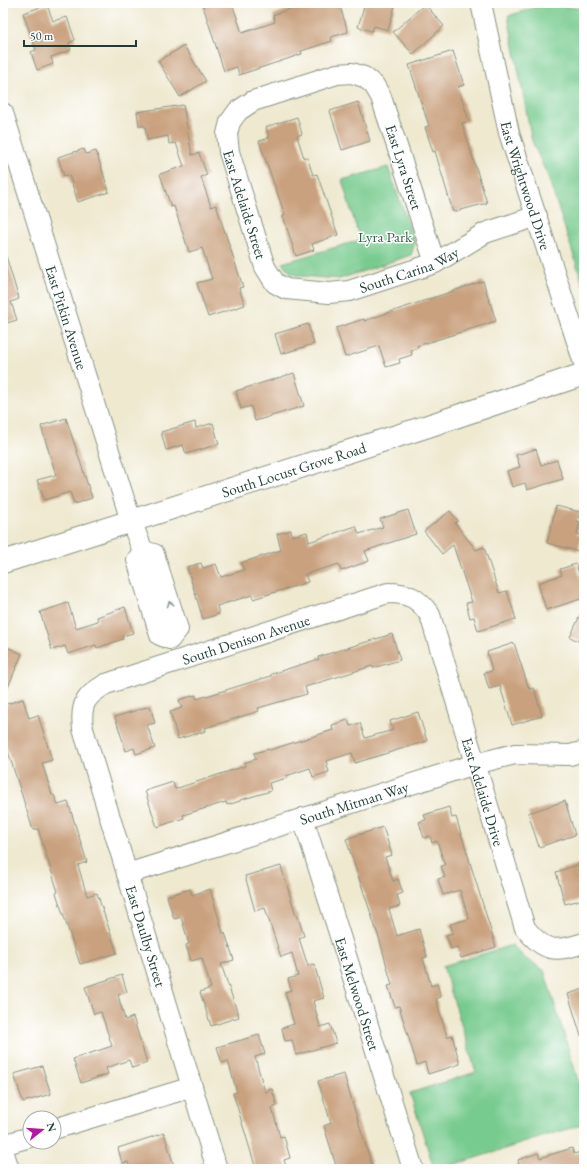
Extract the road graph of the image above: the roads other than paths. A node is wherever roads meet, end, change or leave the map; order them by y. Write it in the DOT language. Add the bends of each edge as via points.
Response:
graph roads {
  1 [pos="481,3"];
  2 [pos="364,77"];
  3 [pos="3,113"];
  4 [pos="536,216"];
  5 [pos="436,263"];
  6 [pos="275,283"];
  7 [pos="584,363"];
  8 [pos="584,374"];
  9 [pos="131,521"];
  10 [pos="3,562"];
  11 [pos="413,597"];
  12 [pos="177,662"];
  13 [pos="84,702"];
  14 [pos="584,751"];
  15 [pos="475,764"];
  16 [pos="304,818"];
  17 [pos="127,874"];
  18 [pos="584,943"];
  19 [pos="192,1087"];
  20 [pos="62,1128"];
  21 [pos="22,1139"];
  22 [pos="3,1145"];
  23 [pos="3,1151"];
  24 [pos="9,1169"];
  25 [pos="217,1169"];
  26 [pos="413,1169"];
  1 -- 4 [label="street, East Wrightwood Drive" via="509,133"];
  2 -- 5 [label="street, East Lyra Street" via="374,85 381,97"];
  2 -- 6 [label="street, East Adelaide Street" via="352,73 337,74 253,101 238,111 230,122 229,152 265,267"];
  3 -- 9 [label="street, East Pitkin Avenue"];
  4 -- 5 [label="street, South Carina Way" via="485,233"];
  4 -- 7 [label="street, East Wrightwood Drive"];
  5 -- 6 [label="street, South Carina Way" via="349,291 329,293 286,289"];
  8 -- 9 [label="main road, South Locust Grove Road"];
  9 -- 10 [label="main road, South Locust Grove Road"];
  9 -- 12 [label="street, East Pitkin Avenue" via="143,551 154,554 178,629 170,638"];
  11 -- 12 [label="street, South Denison Avenue" via="401,593 388,593"];
  11 -- 15 [label="street, East Adelaide Drive" via="423,604 430,615"];
  12 -- 13 [label="street, South Denison Avenue" via="106,684 94,691"];
  13 -- 17 [label="street, East Daulby Street" via="81,715 83,728"];
  14 -- 15 [label="street, South Mitman Way" via="570,755 515,754"];
  15 -- 16 [label="street, South Mitman Way"];
  15 -- 18 [label="street, East Adelaide Drive" via="525,928 544,947 568,948"];
  16 -- 17 [label="street, South Mitman Way"];
  16 -- 26 [label="street, East Melwood Street"];
  17 -- 19 [label="street, East Daulby Street"];
  19 -- 20 [label="street"];
  19 -- 25 [label="street, East Daulby Street"];
  21 -- 22 [label="street"];
  23 -- 24 [label="street"];
}
